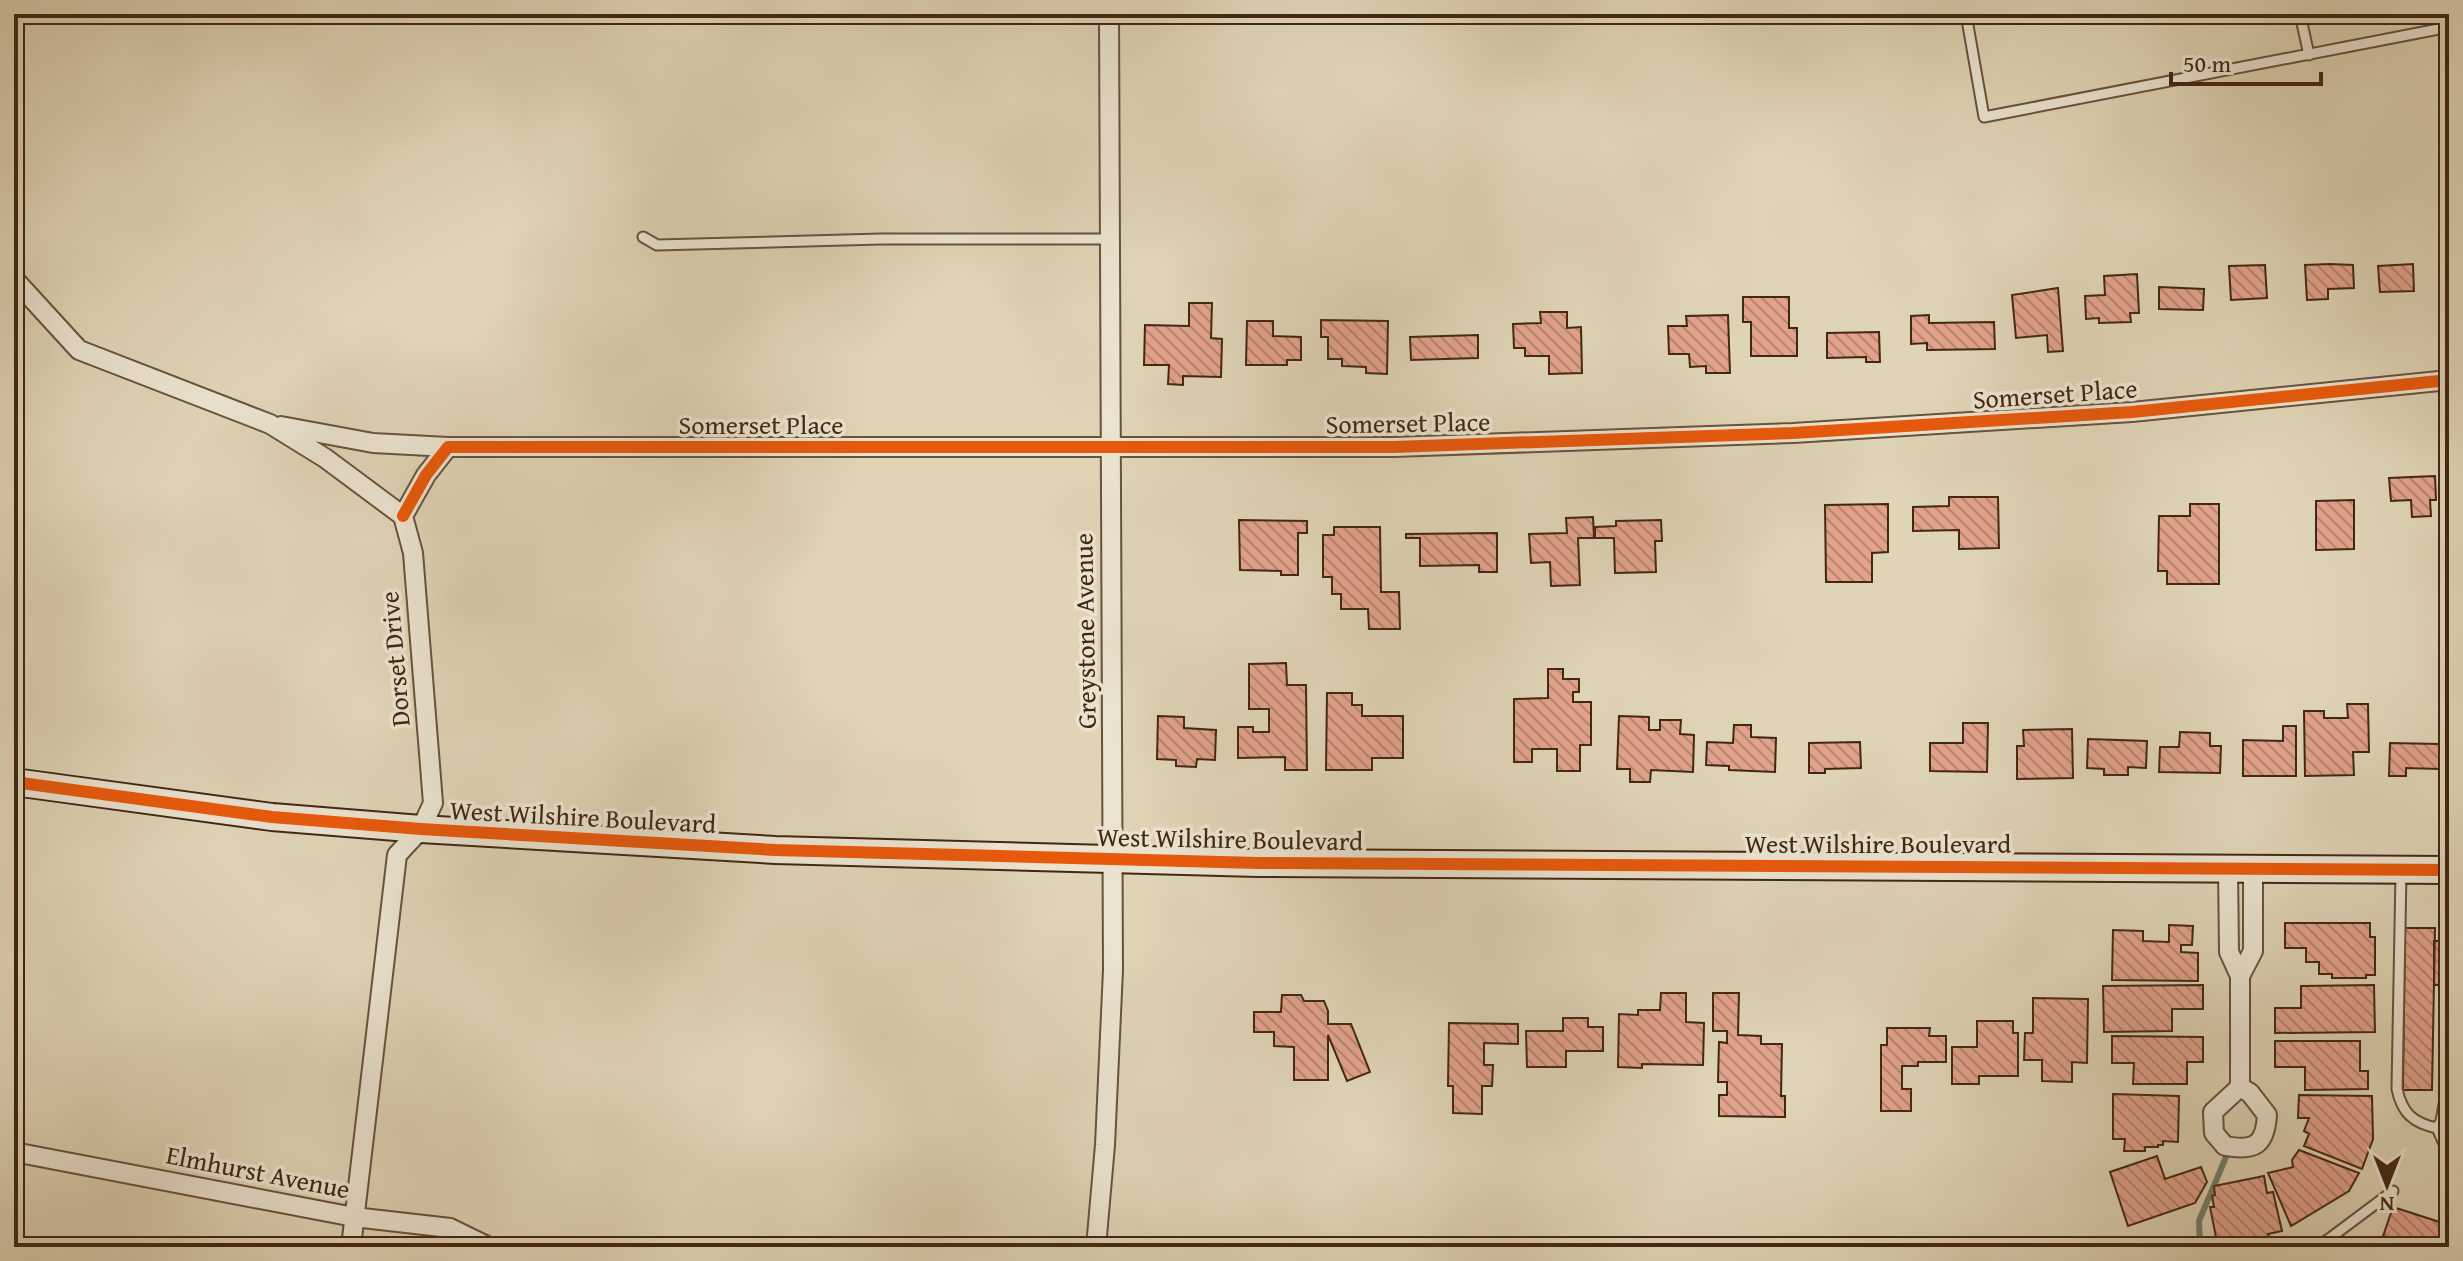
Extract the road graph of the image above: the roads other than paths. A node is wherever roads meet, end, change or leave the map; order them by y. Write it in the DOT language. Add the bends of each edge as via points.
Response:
graph roads {
  1 [pos="1109,14"];
  2 [pos="1966,14"];
  3 [pos="2300,14"];
  4 [pos="2449,27"];
  5 [pos="2309,55"];
  6 [pos="643,237"];
  7 [pos="1110,239"];
  8 [pos="14,279"];
  9 [pos="2449,380"];
  10 [pos="270,424"];
  11 [pos="448,447"];
  12 [pos="1110,447"];
  13 [pos="403,516"];
  14 [pos="18,596"];
  15 [pos="14,613"];
  16 [pos="14,782"];
  17 [pos="421,829"];
  18 [pos="1113,860"];
  19 [pos="2240,868"];
  20 [pos="2401,870"];
  21 [pos="2449,870"];
  22 [pos="2449,1077"];
  23 [pos="2240,1087"];
  24 [pos="2437,1128"];
  25 [pos="14,1152"];
  26 [pos="2449,1155"];
  27 [pos="2393,1191"];
  28 [pos="354,1217"];
  29 [pos="351,1247"];
  30 [pos="489,1247"];
  31 [pos="1096,1247"];
  32 [pos="2318,1247"];
  1 -- 7 [label="street, Greystone Avenue"];
  2 -- 5 [label="lane" via="1984,117"];
  3 -- 5 [label="lane"];
  4 -- 5 [label="lane"];
  6 -- 7 [label="lane" via="657,245"];
  7 -- 12 [label="street, Greystone Avenue"];
  8 -- 10 [label="street" via="79,350"];
  9 -- 12 [label="street, Somerset Place" via="2132,412 1793,433 1394,447"];
  10 -- 11 [label="street, Somerset Place" via="373,443"];
  10 -- 13 [label="street"];
  11 -- 12 [label="street, Somerset Place"];
  11 -- 13 [label="street"];
  12 -- 18 [label="street, Greystone Avenue"];
  13 -- 17 [label="street, Dorset Drive" via="413,553 433,803"];
  14 -- 15 [label="lane"];
  16 -- 17 [label="street, West Wilshire Boulevard" via="272,817"];
  17 -- 18 [label="street, West Wilshire Boulevard" via="775,850"];
  17 -- 28 [label="street, Dorset Drive" via="397,855"];
  18 -- 19 [label="street, West Wilshire Boulevard"];
  18 -- 31 [label="street, Greystone Avenue" via="1113,970"];
  19 -- 20 [label="street, West Wilshire Boulevard"];
  19 -- 23 [label="street" via="2229,952 2240,976"];
  20 -- 21 [label="street, West Wilshire Boulevard"];
  20 -- 24 [label="lane" via="2397,1089 2401,1107 2413,1120"];
  22 -- 24 [label="lane"];
  24 -- 26 [label="lane"];
  25 -- 28 [label="street, Elmhurst Avenue"];
  27 -- 32 [label="lane"];
  28 -- 29 [label="street, Dorset Drive"];
  28 -- 30 [label="street, Elmhurst Avenue" via="450,1228"];
}
